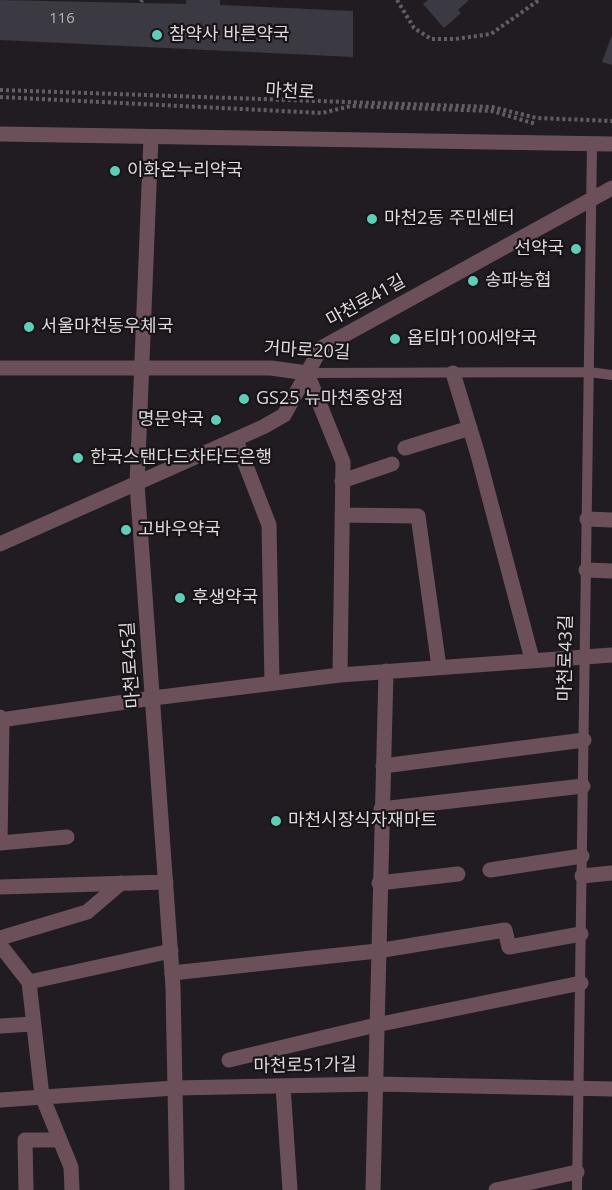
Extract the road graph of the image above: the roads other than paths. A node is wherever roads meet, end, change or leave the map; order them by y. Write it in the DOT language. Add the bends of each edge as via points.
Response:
graph roads {
  1 [pos="0,134"];
  2 [pos="151,137"];
  3 [pos="592,144"];
  4 [pos="612,144"];
  5 [pos="612,188"];
  6 [pos="592,197"];
  7 [pos="0,368"];
  8 [pos="141,369"];
  9 [pos="589,372"];
  10 [pos="307,373"];
  11 [pos="453,373"];
  12 [pos="612,375"];
  13 [pos="470,428"];
  14 [pos="236,440"];
  15 [pos="405,448"];
  16 [pos="392,464"];
  17 [pos="342,481"];
  18 [pos="137,484"];
  19 [pos="342,515"];
  20 [pos="587,519"];
  21 [pos="612,520"];
  22 [pos="0,544"];
  23 [pos="586,570"];
  24 [pos="612,571"];
  25 [pos="612,654"];
  26 [pos="585,655"];
  27 [pos="532,659"];
  28 [pos="440,667"];
  29 [pos="386,671"];
  30 [pos="340,675"];
  31 [pos="272,683"];
  32 [pos="153,698"];
  33 [pos="1,719"];
  34 [pos="584,740"];
  35 [pos="383,766"];
  36 [pos="583,786"];
  37 [pos="381,809"];
  38 [pos="67,837"];
  39 [pos="582,856"];
  40 [pos="490,870"];
  41 [pos="612,873"];
  42 [pos="458,874"];
  43 [pos="582,876"];
  44 [pos="166,882"];
  45 [pos="122,883"];
  46 [pos="379,883"];
  47 [pos="0,887"];
  48 [pos="581,934"];
  49 [pos="0,938"];
  50 [pos="0,945"];
  51 [pos="171,951"];
  52 [pos="377,951"];
  53 [pos="172,974"];
  54 [pos="29,982"];
  55 [pos="581,983"];
  56 [pos="33,1024"];
  57 [pos="376,1025"];
  58 [pos="0,1026"];
  59 [pos="229,1060"];
  60 [pos="375,1084"];
  61 [pos="283,1086"];
  62 [pos="175,1088"];
  63 [pos="579,1089"];
  64 [pos="612,1089"];
  65 [pos="42,1096"];
  66 [pos="0,1100"];
  67 [pos="60,1140"];
  68 [pos="577,1172"];
  69 [pos="26,1190"];
  70 [pos="72,1190"];
  71 [pos="177,1190"];
  72 [pos="290,1190"];
  73 [pos="373,1190"];
  74 [pos="496,1190"];
  75 [pos="576,1190"];
  1 -- 2 [label="street"];
  2 -- 3 [label="street"];
  2 -- 8 [label="street, 마천로45길"];
  3 -- 4 [label="street"];
  3 -- 6 [label="lane, 마천로43길"];
  5 -- 6 [label="street, 마천로41길"];
  6 -- 9 [label="lane, 마천로43길"];
  6 -- 10 [label="street, 마천로41길" via="321,348"];
  7 -- 8 [label="street, 거마로20길"];
  8 -- 10 [label="street, 거마로20길" via="271,368"];
  8 -- 18 [label="street, 마천로45길"];
  9 -- 11 [label="lane, 거마로20길"];
  9 -- 12 [label="lane, 거마로20길"];
  9 -- 20 [label="lane, 마천로43길"];
  10 -- 11 [label="lane, 거마로20길"];
  10 -- 14 [label="street, 마천로41길" via="284,415"];
  10 -- 17 [label="street" via="343,462"];
  11 -- 13 [label="street"];
  13 -- 15 [label="street"];
  13 -- 27 [label="street"];
  14 -- 18 [label="street, 마천로41길"];
  14 -- 31 [label="street" via="269,525"];
  16 -- 17 [label="street"];
  17 -- 19 [label="street"];
  18 -- 22 [label="street, 마천로41길"];
  18 -- 32 [label="street, 마천로45길"];
  19 -- 28 [label="street" via="418,516"];
  19 -- 30 [label="street"];
  20 -- 21 [label="street"];
  20 -- 23 [label="lane, 마천로43길"];
  23 -- 24 [label="street"];
  23 -- 26 [label="lane, 마천로43길"];
  25 -- 26 [label="street"];
  26 -- 27 [label="street"];
  26 -- 34 [label="lane, 마천로43길"];
  27 -- 28 [label="street"];
  28 -- 29 [label="street"];
  29 -- 30 [label="street"];
  29 -- 35 [label="street"];
  30 -- 31 [label="street"];
  31 -- 32 [label="street"];
  32 -- 33 [label="street"];
  32 -- 44 [label="street, 마천로45길"];
  33 -- 38 [label="street" via="0,843"];
  34 -- 35 [label="street"];
  34 -- 36 [label="lane, 마천로43길"];
  35 -- 37 [label="street"];
  36 -- 37 [label="street"];
  36 -- 39 [label="lane, 마천로43길"];
  37 -- 46 [label="street"];
  39 -- 40 [label="street"];
  39 -- 43 [label="lane, 마천로43길"];
  41 -- 43 [label="street"];
  42 -- 46 [label="street"];
  43 -- 48 [label="lane, 마천로43길"];
  44 -- 45 [label="street"];
  44 -- 51 [label="street, 마천로45길"];
  45 -- 47 [label="street"];
  45 -- 49 [label="street" via="87,912"];
  46 -- 52 [label="street"];
  48 -- 52 [label="street" via="509,948 505,930"];
  48 -- 55 [label="lane, 마천로43길"];
  50 -- 54 [label="street"];
  51 -- 53 [label="street, 마천로45길"];
  51 -- 54 [label="street"];
  52 -- 53 [label="street"];
  52 -- 57 [label="street"];
  53 -- 62 [label="street, 마천로45길"];
  54 -- 56 [label="street"];
  55 -- 57 [label="street"];
  55 -- 63 [label="lane, 마천로43길"];
  56 -- 58 [label="street"];
  56 -- 65 [label="street"];
  57 -- 59 [label="street"];
  57 -- 60 [label="street"];
  60 -- 61 [label="street, 마천로51가길"];
  60 -- 63 [label="street, 마천로51가길"];
  60 -- 73 [label="street"];
  61 -- 62 [label="street, 마천로51가길"];
  61 -- 72 [label="street"];
  62 -- 65 [label="street, 마천로51가길"];
  62 -- 71 [label="street, 마천로45길"];
  63 -- 64 [label="street, 마천로51가길"];
  63 -- 68 [label="lane, 마천로43길"];
  65 -- 66 [label="street, 마천로51가길"];
  65 -- 67 [label="street"];
  67 -- 69 [label="street" via="25,1140"];
  67 -- 70 [label="street" via="71,1167"];
  68 -- 74 [label="street"];
  68 -- 75 [label="lane, 마천로43길"];
}
